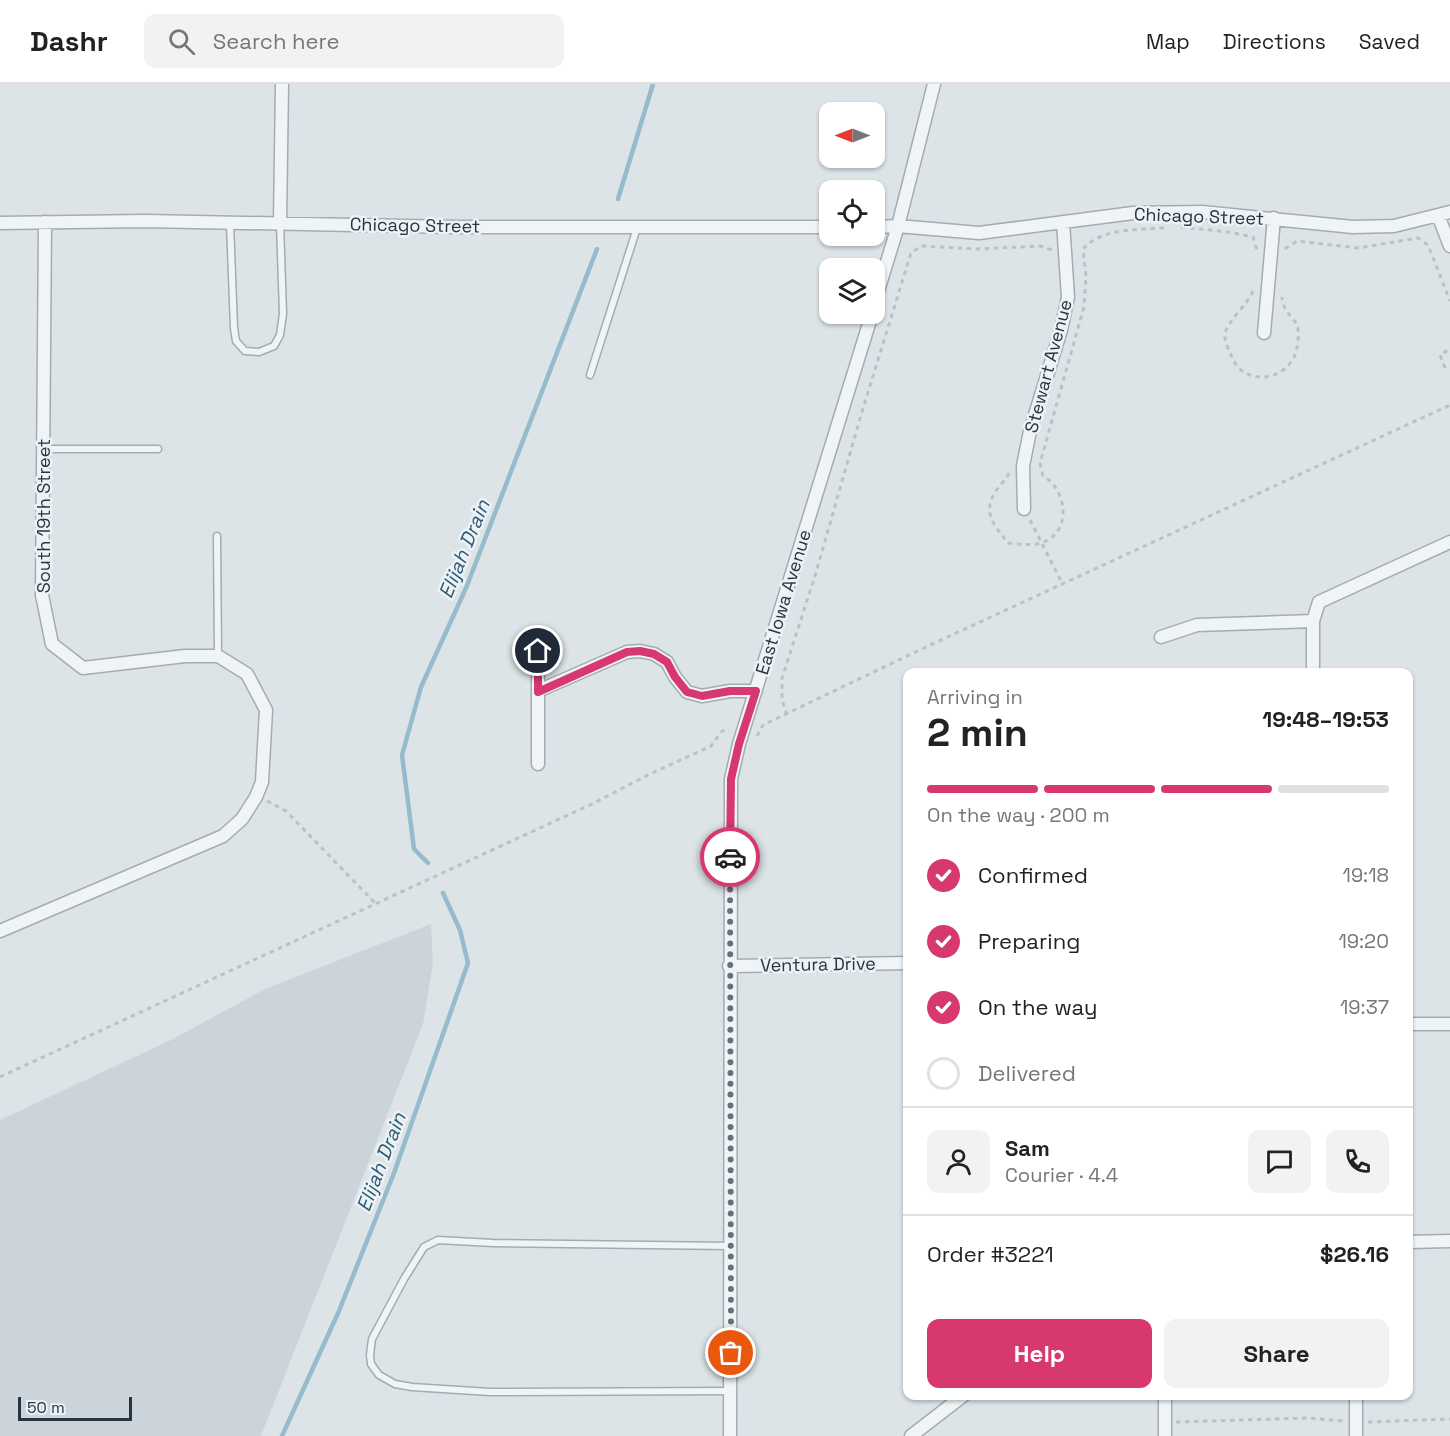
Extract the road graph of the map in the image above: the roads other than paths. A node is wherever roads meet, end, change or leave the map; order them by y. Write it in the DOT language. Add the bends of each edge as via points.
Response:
graph roads {
  1 [pos="282,84"];
  2 [pos="934,84"];
  3 [pos="1444,213"];
  4 [pos="1274,218"];
  5 [pos="0,222"];
  6 [pos="45,222"];
  7 [pos="230,222"];
  8 [pos="280,222"];
  9 [pos="1063,222"];
  10 [pos="885,226"];
  11 [pos="898,226"];
  12 [pos="819,227"];
  13 [pos="637,228"];
  14 [pos="1450,246"];
  15 [pos="885,268"];
  16 [pos="869,324"];
  17 [pos="1264,333"];
  18 [pos="590,375"];
  19 [pos="43,449"];
  20 [pos="158,449"];
  21 [pos="1024,509"];
  22 [pos="217,536"];
  23 [pos="1450,542"];
  24 [pos="1313,621"];
  25 [pos="1161,637"];
  26 [pos="538,651"];
  27 [pos="218,656"];
  28 [pos="1313,668"];
  29 [pos="756,691"];
  30 [pos="538,692"];
  31 [pos="538,764"];
  32 [pos="0,932"];
  33 [pos="903,963"];
  34 [pos="729,966"];
  35 [pos="1413,1024"];
  36 [pos="1450,1024"];
  37 [pos="1450,1241"];
  38 [pos="1413,1242"];
  39 [pos="730,1246"];
  40 [pos="730,1391"];
  41 [pos="958,1400"];
  42 [pos="1166,1400"];
  43 [pos="1356,1400"];
  44 [pos="1165,1430"];
  45 [pos="730,1436"];
  46 [pos="911,1436"];
  47 [pos="1356,1436"];
  1 -- 8 [label="street"];
  2 -- 11 [label="street"];
  3 -- 4 [label="street, Chicago Street" via="1394,226 1353,227"];
  3 -- 14 [label="street"];
  4 -- 9 [label="street, Chicago Street" via="1202,212 1133,213"];
  4 -- 17 [label="street"];
  5 -- 6 [label="street, Chicago Street"];
  6 -- 7 [label="street, Chicago Street"];
  6 -- 19 [label="street, South 19th Street"];
  7 -- 8 [label="street, Chicago Street"];
  7 -- 8 [label="lane" via="236,341 245,351 259,352 274,346 280,335"];
  8 -- 13 [label="street, Chicago Street"];
  9 -- 11 [label="street, Chicago Street" via="979,233"];
  9 -- 21 [label="street, Stewart Avenue" via="1068,297 1028,440 1023,466"];
  10 -- 11 [label="street, Chicago Street"];
  11 -- 15 [label="street"];
  12 -- 13 [label="street, Chicago Street"];
  13 -- 18 [label="lane"];
  16 -- 29 [label="street, East Iowa Avenue"];
  19 -- 20 [label="lane"];
  19 -- 27 [label="street, South 19th Street" via="42,595 52,644 82,668"];
  22 -- 27 [label="lane"];
  23 -- 24 [label="street" via="1319,603"];
  24 -- 25 [label="street" via="1197,625"];
  24 -- 28 [label="street"];
  26 -- 30 [label="street"];
  27 -- 32 [label="street" via="247,674 266,710 262,782 242,819 223,836"];
  29 -- 30 [label="street" via="702,696 687,692 667,662 640,651 627,652"];
  29 -- 34 [label="street, East Iowa Avenue" via="731,779"];
  30 -- 31 [label="street"];
  33 -- 34 [label="street, Ventura Drive"];
  34 -- 39 [label="street, East Iowa Avenue"];
  35 -- 36 [label="street"];
  37 -- 38 [label="street"];
  39 -- 40 [label="street, East Iowa Avenue"];
  39 -- 40 [label="lane" via="438,1240 424,1247 404,1279 372,1340 370,1355 379,1375 412,1388 490,1392"];
  40 -- 45 [label="street, East Iowa Avenue"];
  41 -- 46 [label="street"];
  42 -- 44 [label="street"];
  43 -- 47 [label="street"];
}
